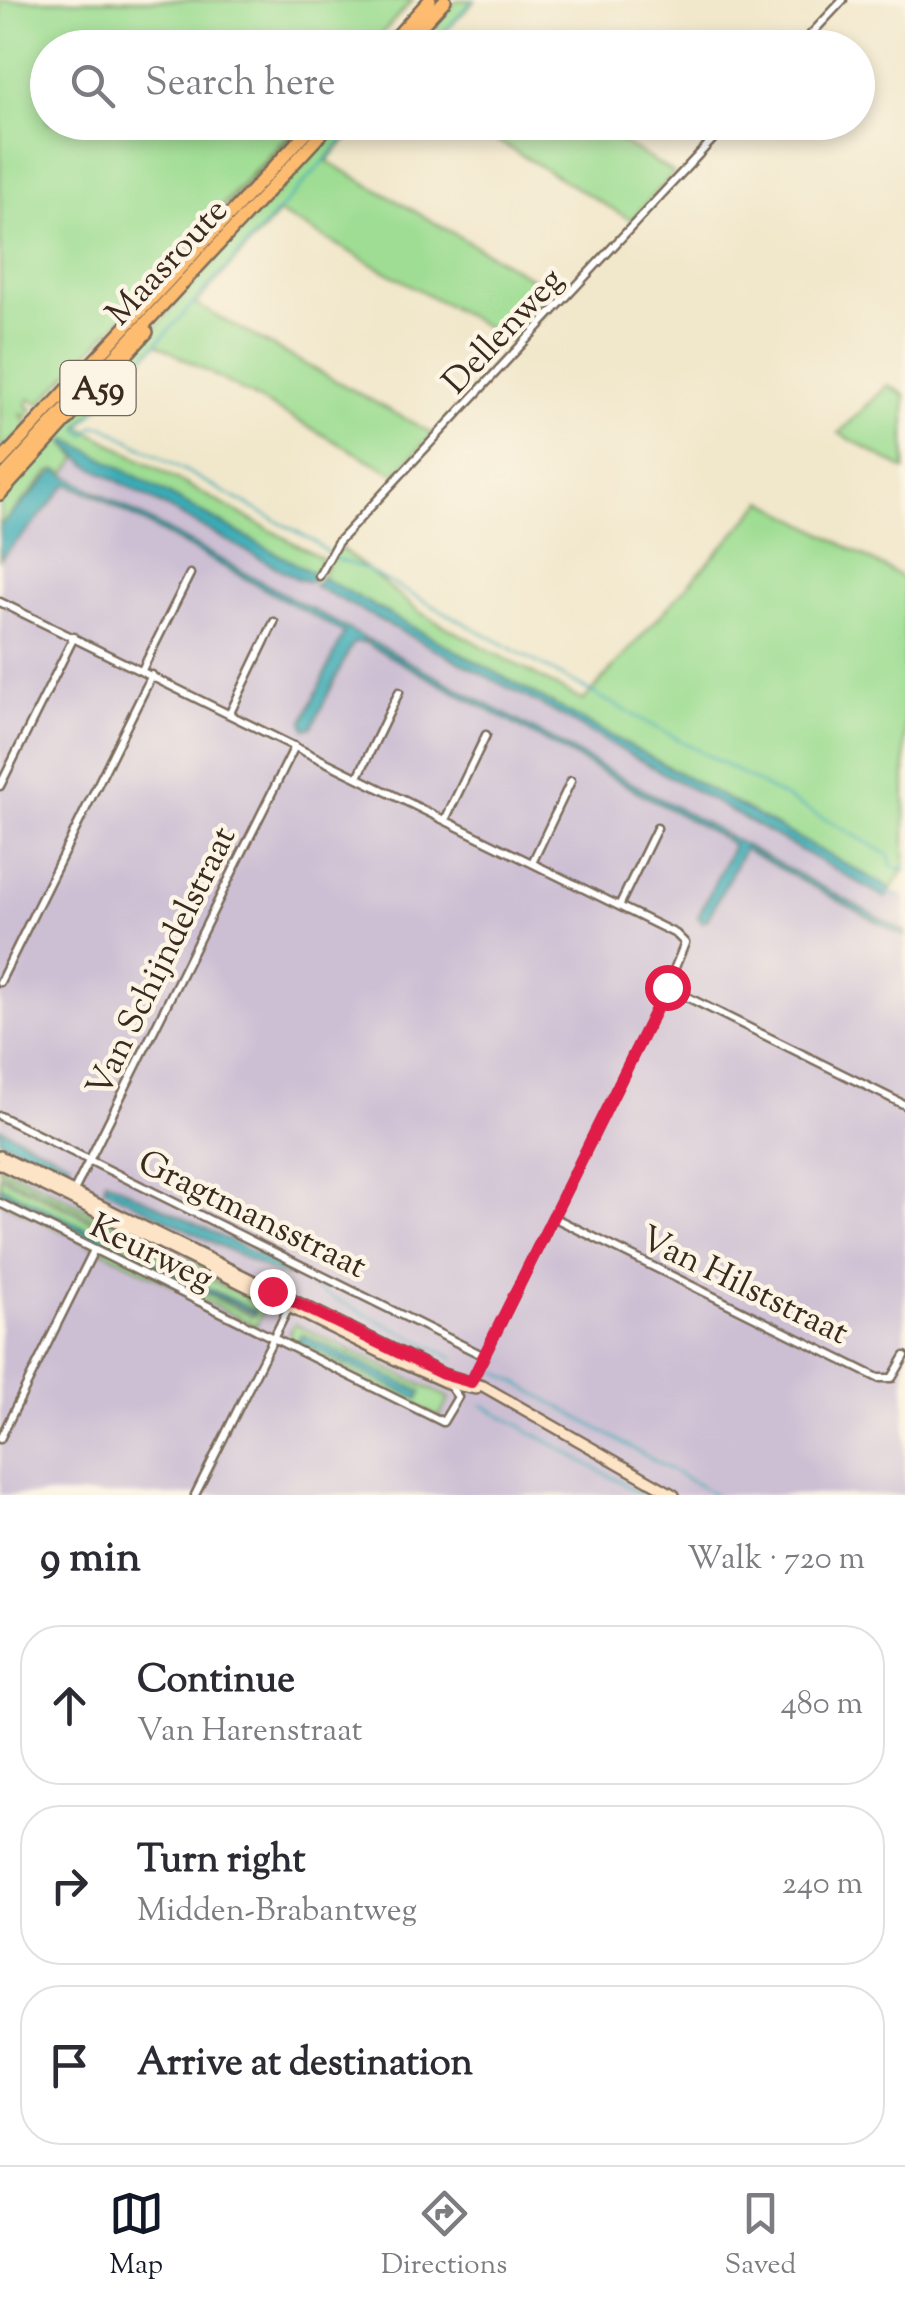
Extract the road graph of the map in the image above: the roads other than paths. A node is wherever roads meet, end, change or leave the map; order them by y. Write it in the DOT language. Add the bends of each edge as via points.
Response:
graph roads {
  1 [pos="842,0"];
  2 [pos="440,2"];
  3 [pos="407,30"];
  4 [pos="416,30"];
  5 [pos="814,30"];
  6 [pos="299,140"];
  7 [pos="315,140"];
  8 [pos="711,140"];
  9 [pos="189,276"];
  10 [pos="1,460"];
  11 [pos="0,480"];
  12 [pos="0,494"];
  13 [pos="190,574"];
  14 [pos="319,576"];
  15 [pos="0,602"];
  16 [pos="274,622"];
  17 [pos="74,637"];
  18 [pos="142,670"];
  19 [pos="152,675"];
  20 [pos="399,692"];
  21 [pos="230,714"];
  22 [pos="486,736"];
  23 [pos="295,746"];
  24 [pos="358,777"];
  25 [pos="571,781"];
  26 [pos="0,786"];
  27 [pos="445,820"];
  28 [pos="657,828"];
  29 [pos="532,863"];
  30 [pos="618,906"];
  31 [pos="3,969"];
  32 [pos="0,982"];
  33 [pos="667,987"];
  34 [pos="905,1105"];
  35 [pos="0,1116"];
  36 [pos="0,1156"];
  37 [pos="89,1161"];
  38 [pos="0,1164"];
  39 [pos="72,1195"];
  40 [pos="0,1203"];
  41 [pos="553,1217"];
  42 [pos="94,1250"];
  43 [pos="290,1304"];
  44 [pos="272,1338"];
  45 [pos="484,1356"];
  46 [pos="905,1356"];
  47 [pos="447,1383"];
  48 [pos="470,1385"];
  49 [pos="0,1439"];
  50 [pos="194,1495"];
  51 [pos="674,1495"];
  1 -- 5 [label="street"];
  2 -- 3 [label="highway"];
  2 -- 4 [label="highway"];
  6 -- 10 [label="highway, Maasroute / A59"];
  7 -- 9 [label="highway, Maasroute / A59"];
  8 -- 14 [label="street, Dellenweg" via="333,551"];
  9 -- 11 [label="highway, Maasroute / A59"];
  9 -- 12 [label="highway, A59" via="133,350"];
  13 -- 18 [label="street"];
  15 -- 17 [label="street"];
  16 -- 21 [label="street"];
  17 -- 18 [label="street"];
  17 -- 26 [label="street"];
  18 -- 19 [label="street"];
  19 -- 21 [label="street"];
  19 -- 31 [label="street"];
  20 -- 24 [label="street"];
  21 -- 23 [label="street"];
  22 -- 27 [label="street"];
  23 -- 24 [label="street"];
  23 -- 37 [label="street, Van Schijndelstraat"];
  24 -- 27 [label="street"];
  25 -- 29 [label="street"];
  27 -- 29 [label="street"];
  28 -- 30 [label="street"];
  29 -- 30 [label="street"];
  30 -- 33 [label="street" via="685,943"];
  31 -- 32 [label="street"];
  33 -- 34 [label="street"];
  33 -- 41 [label="street"];
  35 -- 37 [label="street, Gragtmansstraat"];
  36 -- 39 [label="street"];
  37 -- 39 [label="street, Van Schijndelstraat"];
  37 -- 45 [label="street, Gragtmansstraat"];
  38 -- 39 [label="street"];
  39 -- 43 [label="street"];
  40 -- 42 [label="street, Keurweg"];
  41 -- 45 [label="street"];
  41 -- 46 [label="street, Van Hilststraat" via="878,1378 892,1378"];
  42 -- 44 [label="street, Keurweg"];
  42 -- 49 [label="street"];
  43 -- 44 [label="street"];
  43 -- 47 [label="street"];
  43 -- 48 [label="street"];
  44 -- 47 [label="street, Keurweg" via="443,1422 458,1397"];
  44 -- 50 [label="street"];
  45 -- 48 [label="street"];
  47 -- 48 [label="street"];
  48 -- 51 [label="street"];
}
